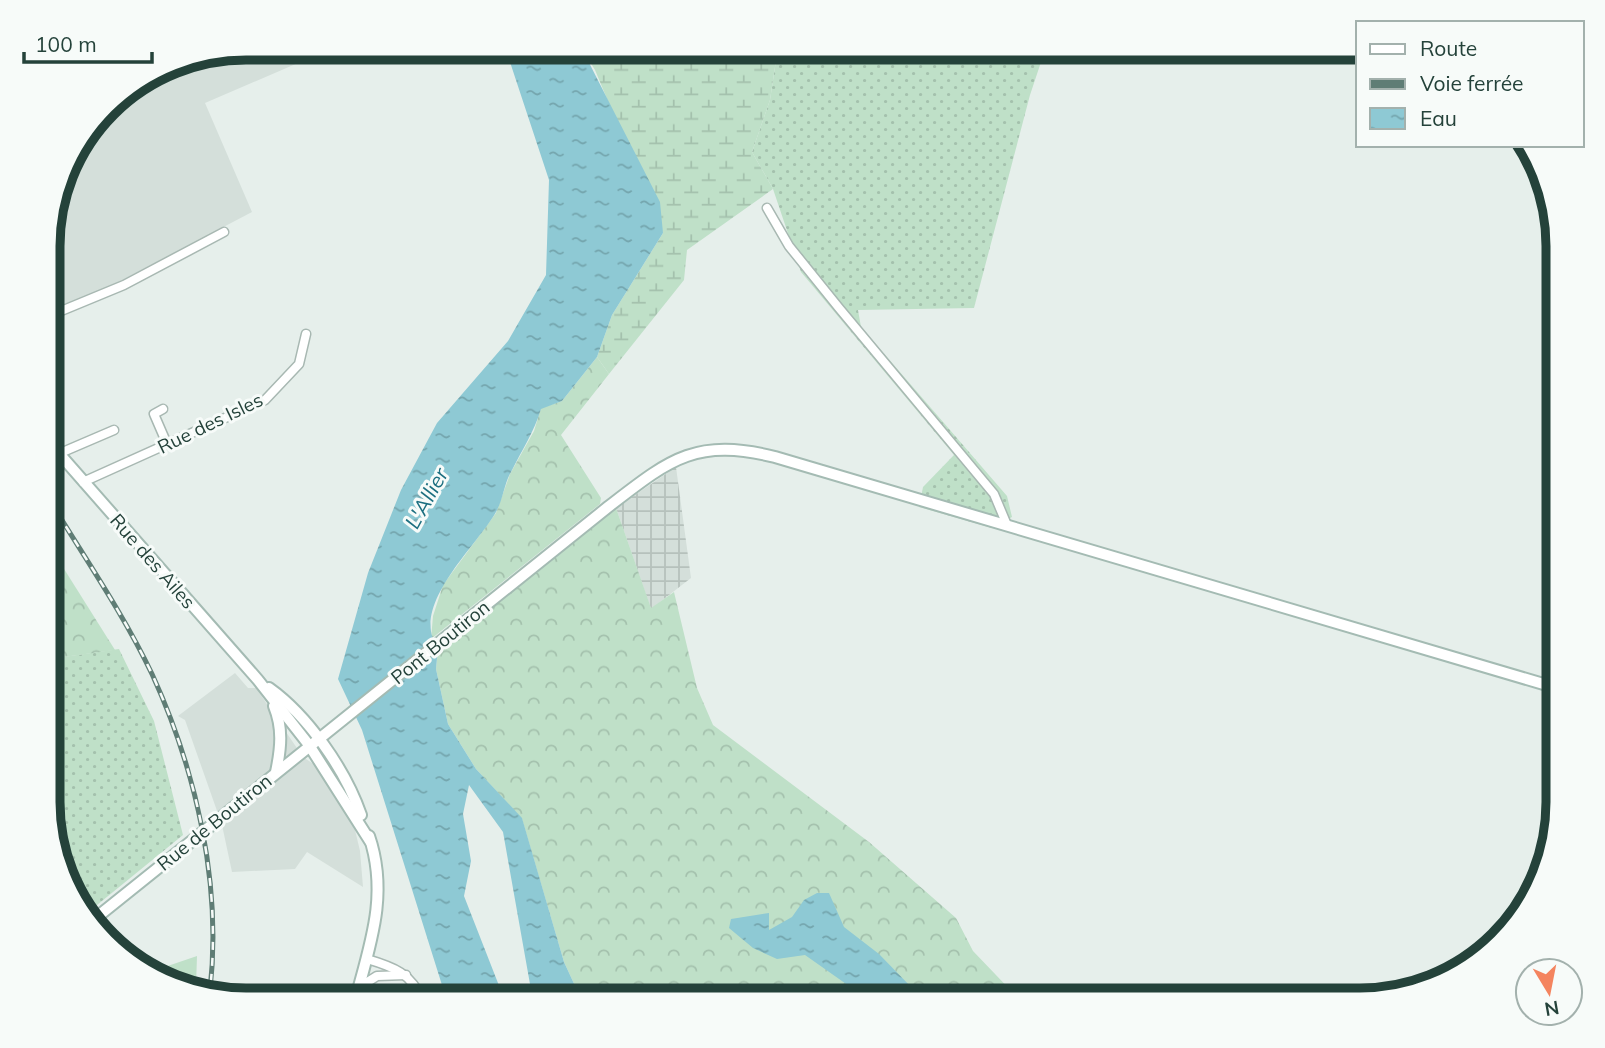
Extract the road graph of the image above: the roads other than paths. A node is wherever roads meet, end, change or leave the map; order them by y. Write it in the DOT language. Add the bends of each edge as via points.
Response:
graph roads {
  1 [pos="767,208"];
  2 [pos="224,232"];
  3 [pos="60,312"];
  4 [pos="306,334"];
  5 [pos="163,409"];
  6 [pos="114,430"];
  7 [pos="167,444"];
  8 [pos="60,453"];
  9 [pos="60,456"];
  10 [pos="83,482"];
  11 [pos="1007,524"];
  12 [pos="258,680"];
  13 [pos="1545,684"];
  14 [pos="271,697"];
  15 [pos="337,725"];
  16 [pos="319,737"];
  17 [pos="309,745"];
  18 [pos="276,772"];
  19 [pos="370,841"];
  20 [pos="99,916"];
  21 [pos="367,959"];
  22 [pos="406,975"];
  23 [pos="358,988"];
  24 [pos="417,988"];
  1 -- 11 [label="street" via="789,246 994,494"];
  2 -- 3 [label="street" via="136,280"];
  4 -- 7 [label="street, Rue des Isles" via="299,364 265,400"];
  5 -- 7 [label="street" via="154,414"];
  6 -- 8 [label="street"];
  7 -- 10 [label="street, Rue des Isles"];
  9 -- 10 [label="main road, Rue des Ailes"];
  10 -- 12 [label="main road, Rue des Ailes"];
  11 -- 13 [label="main road, Pont Boutiron"];
  11 -- 15 [label="main road, Pont Boutiron" via="775,457 731,448 694,452 665,465"];
  12 -- 14 [label="main road, Rue des Ailes"];
  12 -- 16 [label="main road, Rue des Ailes" via="295,708"];
  14 -- 17 [label="main road, Rue des Ailes"];
  14 -- 18 [label="main road" via="280,720"];
  15 -- 16 [label="main road, Rue de Boutiron"];
  16 -- 17 [label="main road, Rue de Boutiron"];
  16 -- 19 [label="main road, Rue des Ailes" via="356,800"];
  17 -- 18 [label="main road, Rue de Boutiron"];
  17 -- 19 [label="main road, Rue des Ailes"];
  18 -- 20 [label="main road, Rue de Boutiron"];
  19 -- 21 [label="main road" via="379,898"];
  21 -- 22 [label="street"];
  21 -- 23 [label="main road"];
  22 -- 23 [label="street" via="377,976"];
  22 -- 24 [label="street"];
}
